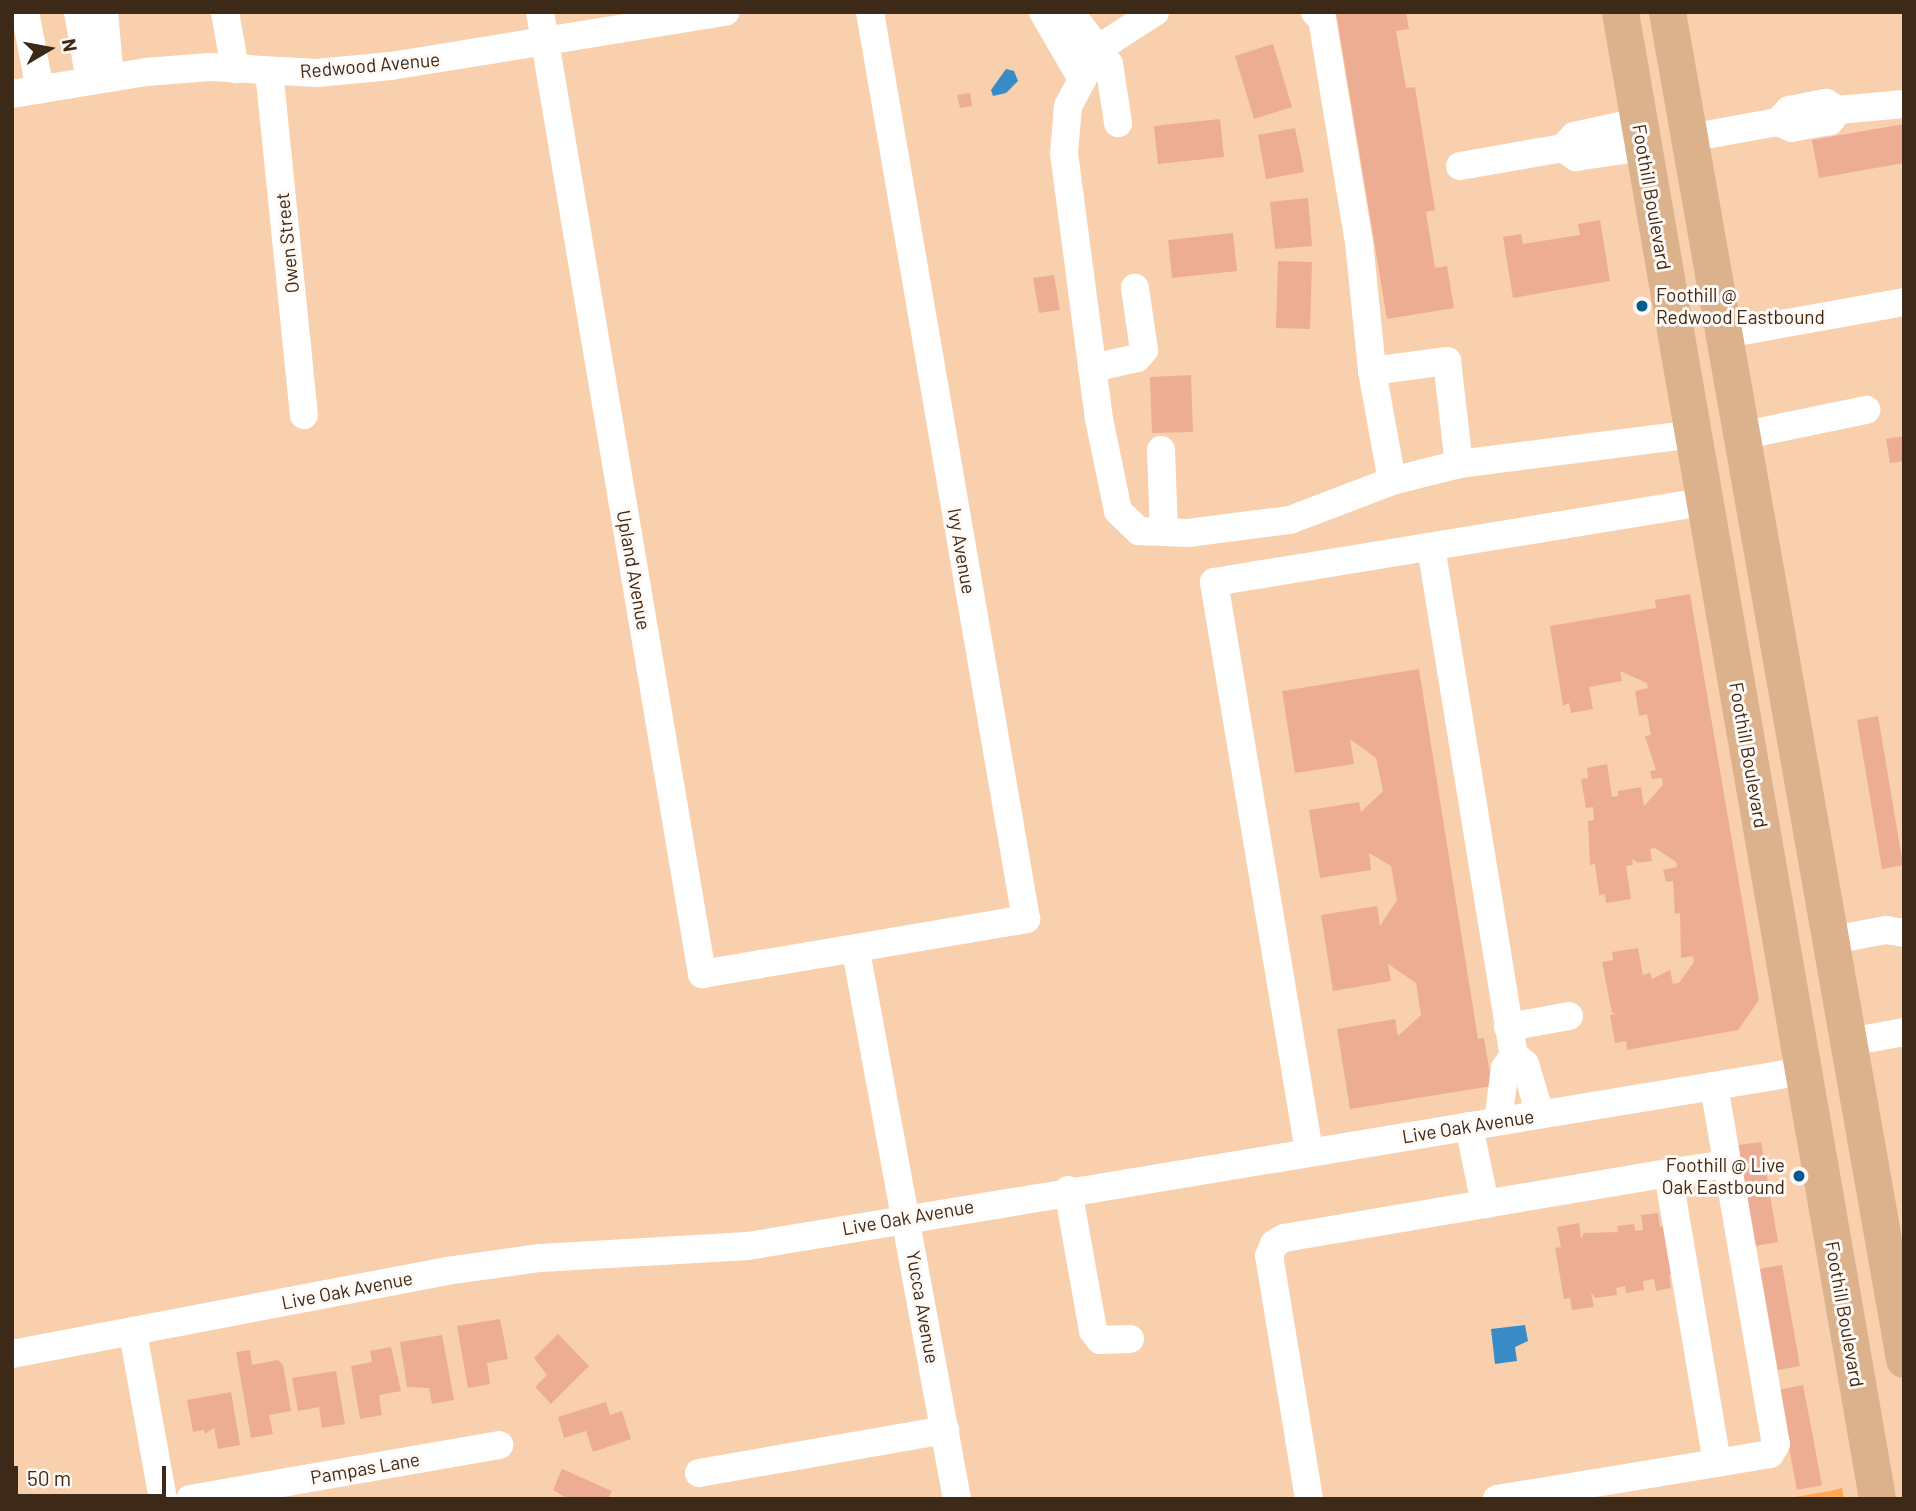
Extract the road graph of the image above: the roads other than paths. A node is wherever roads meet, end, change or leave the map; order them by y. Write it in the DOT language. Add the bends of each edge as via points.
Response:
graph roads {
  1 [pos="25,12"];
  2 [pos="78,12"];
  3 [pos="104,12"];
  4 [pos="225,12"];
  5 [pos="540,12"];
  6 [pos="726,12"];
  7 [pos="870,12"];
  8 [pos="1043,12"];
  9 [pos="1155,12"];
  10 [pos="1315,12"];
  11 [pos="1620,12"];
  12 [pos="1667,12"];
  13 [pos="1075,20"];
  14 [pos="546,43"];
  15 [pos="1059,45"];
  16 [pos="1099,48"];
  17 [pos="235,69"];
  18 [pos="269,71"];
  19 [pos="100,79"];
  20 [pos="1082,79"];
  21 [pos="40,90"];
  22 [pos="12,94"];
  23 [pos="1904,104"];
  24 [pos="1118,123"];
  25 [pos="1641,134"];
  26 [pos="1689,138"];
  27 [pos="1460,166"];
  28 [pos="1135,288"];
  29 [pos="1904,302"];
  30 [pos="1726,334"];
  31 [pos="1093,368"];
  32 [pos="1372,371"];
  33 [pos="1866,410"];
  34 [pos="304,415"];
  35 [pos="1693,434"];
  36 [pos="1745,435"];
  37 [pos="1161,450"];
  38 [pos="1459,464"];
  39 [pos="1392,481"];
  40 [pos="1705,502"];
  41 [pos="1164,532"];
  42 [pos="1431,547"];
  43 [pos="1904,933"];
  44 [pos="1832,940"];
  45 [pos="856,951"];
  46 [pos="1569,1016"];
  47 [pos="1508,1027"];
  48 [pos="1904,1032"];
  49 [pos="1849,1042"];
  50 [pos="1514,1055"];
  51 [pos="1804,1072"];
  52 [pos="1714,1086"];
  53 [pos="1541,1114"];
  54 [pos="1498,1121"];
  55 [pos="1469,1126"];
  56 [pos="1309,1151"];
  57 [pos="1727,1164"];
  58 [pos="1668,1173"];
  59 [pos="1068,1190"];
  60 [pos="1485,1204"];
  61 [pos="907,1216"];
  62 [pos="133,1333"];
  63 [pos="1130,1339"];
  64 [pos="1902,1339"];
  65 [pos="12,1354"];
  66 [pos="945,1430"];
  67 [pos="499,1445"];
  68 [pos="1717,1463"];
  69 [pos="699,1473"];
  70 [pos="163,1499"];
  71 [pos="190,1499"];
  72 [pos="957,1499"];
  73 [pos="1309,1499"];
  74 [pos="1497,1499"];
  75 [pos="1877,1499"];
  1 -- 21 [label="street"];
  2 -- 19 [label="street"];
  3 -- 19 [label="street"];
  4 -- 17 [label="street"];
  5 -- 14 [label="street, Upland Avenue"];
  6 -- 14 [label="street, Redwood Avenue"];
  7 -- 45 [label="street, Ivy Avenue" via="1026,919"];
  8 -- 15 [label="street"];
  9 -- 16 [label="street"];
  10 -- 32 [label="street" via="1322,19 1359,242"];
  11 -- 25 [label="main road, Foothill Boulevard"];
  12 -- 26 [label="main road"];
  13 -- 15 [label="street"];
  13 -- 16 [label="street"];
  14 -- 18 [label="street, Redwood Avenue" via="379,67"];
  14 -- 45 [label="street, Upland Avenue" via="702,974"];
  15 -- 20 [label="street"];
  16 -- 20 [label="street"];
  16 -- 24 [label="street" via="1109,64"];
  17 -- 18 [label="street, Redwood Avenue"];
  17 -- 19 [label="street, Redwood Avenue" via="210,67"];
  18 -- 34 [label="street, Owen Street"];
  19 -- 21 [label="street, Redwood Avenue"];
  20 -- 31 [label="street" via="1068,106 1064,153"];
  21 -- 22 [label="street, Redwood Avenue"];
  23 -- 26 [label="street" via="1838,110 1826,103 1789,110 1778,122"];
  25 -- 27 [label="street" via="1574,136 1563,148"];
  25 -- 35 [label="main road, Foothill Boulevard"];
  26 -- 30 [label="main road"];
  28 -- 31 [label="street" via="1144,350 1137,358"];
  29 -- 30 [label="street"];
  30 -- 36 [label="main road"];
  31 -- 41 [label="street" via="1118,511 1139,531"];
  32 -- 38 [label="street" via="1447,361"];
  32 -- 39 [label="street"];
  33 -- 36 [label="street"];
  35 -- 38 [label="street"];
  35 -- 40 [label="main road, Foothill Boulevard"];
  36 -- 44 [label="main road"];
  37 -- 41 [label="street"];
  38 -- 39 [label="street"];
  39 -- 41 [label="street" via="1290,520"];
  40 -- 42 [label="street"];
  40 -- 51 [label="main road, Foothill Boulevard"];
  42 -- 47 [label="street"];
  42 -- 56 [label="street" via="1214,582"];
  43 -- 44 [label="street" via="1886,930"];
  44 -- 49 [label="main road"];
  45 -- 61 [label="street, Yucca Avenue"];
  46 -- 47 [label="street"];
  47 -- 50 [label="street"];
  48 -- 49 [label="street"];
  49 -- 64 [label="main road"];
  50 -- 53 [label="street" via="1525,1064"];
  50 -- 54 [label="street" via="1505,1068"];
  51 -- 52 [label="street, Live Oak Avenue"];
  51 -- 75 [label="main road, Foothill Boulevard"];
  52 -- 53 [label="street, Live Oak Avenue"];
  52 -- 57 [label="street"];
  53 -- 54 [label="street, Live Oak Avenue"];
  54 -- 55 [label="street, Live Oak Avenue"];
  55 -- 56 [label="street, Live Oak Avenue"];
  55 -- 60 [label="street"];
  56 -- 59 [label="street, Live Oak Avenue"];
  57 -- 58 [label="street"];
  57 -- 68 [label="street" via="1776,1444 1770,1454"];
  58 -- 60 [label="street"];
  58 -- 68 [label="street"];
  59 -- 61 [label="street, Live Oak Avenue"];
  59 -- 63 [label="street" via="1093,1331 1100,1340"];
  60 -- 73 [label="street" via="1284,1238 1274,1244 1269,1256"];
  61 -- 62 [label="street, Live Oak Avenue" via="748,1245 540,1258 446,1270"];
  61 -- 66 [label="street, Yucca Avenue"];
  62 -- 65 [label="street, Live Oak Avenue"];
  62 -- 70 [label="street"];
  66 -- 69 [label="street"];
  66 -- 72 [label="street, Yucca Avenue"];
  67 -- 71 [label="street, Pampas Lane"];
  68 -- 74 [label="street"];
}
